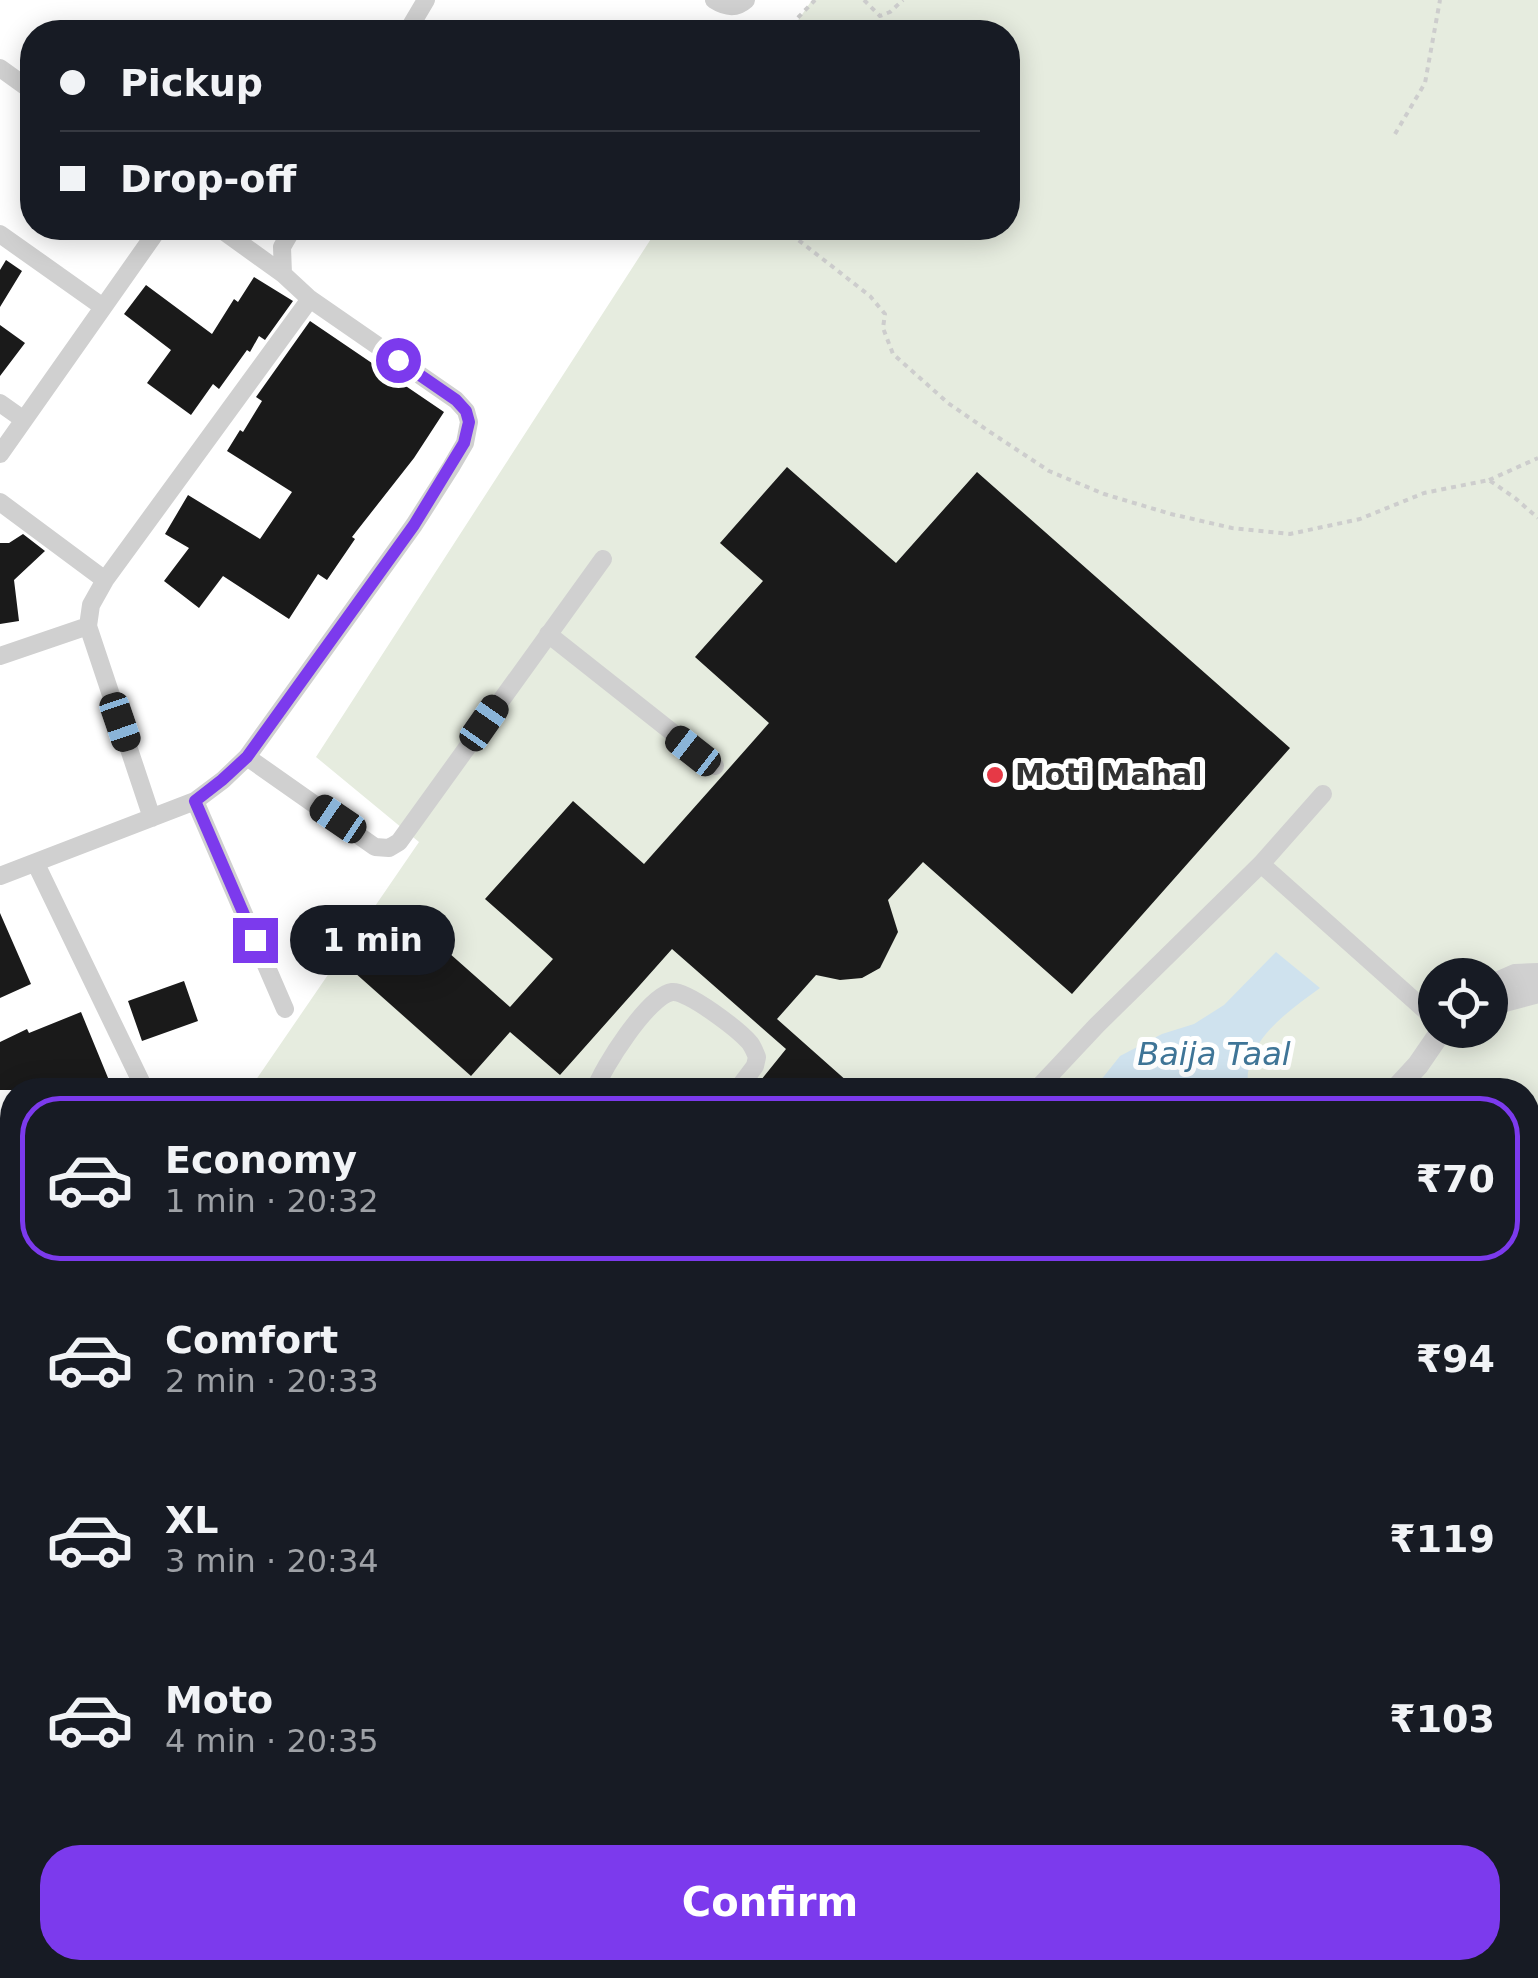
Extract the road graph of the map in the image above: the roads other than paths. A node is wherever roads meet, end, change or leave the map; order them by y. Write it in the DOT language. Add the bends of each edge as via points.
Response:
graph roads {
  1 [pos="714,0"];
  2 [pos="746,0"];
  3 [pos="0,234"];
  4 [pos="151,240"];
  5 [pos="235,240"];
  6 [pos="286,240"];
  7 [pos="282,274"];
  8 [pos="310,299"];
  9 [pos="104,307"];
  10 [pos="0,403"];
  11 [pos="24,420"];
  12 [pos="0,454"];
  13 [pos="0,502"];
  14 [pos="604,559"];
  15 [pos="105,580"];
  16 [pos="88,626"];
  17 [pos="548,634"];
  18 [pos="0,656"];
  19 [pos="247,757"];
  20 [pos="714,766"];
  21 [pos="1323,794"];
  22 [pos="195,801"];
  23 [pos="152,818"];
  24 [pos="36,864"];
  25 [pos="1261,864"];
  26 [pos="0,876"];
  27 [pos="1538,974"];
  28 [pos="1508,978"];
  29 [pos="1538,992"];
  30 [pos="1508,1000"];
  31 [pos="1418,1005"];
  32 [pos="285,1009"];
  33 [pos="1430,1048"];
  34 [pos="138,1078"];
  35 [pos="601,1078"];
  36 [pos="746,1078"];
  37 [pos="1047,1078"];
  38 [pos="1406,1078"];
  1 -- 2 [label="street" via="740,6"];
  3 -- 9 [label="street"];
  4 -- 9 [label="street"];
  5 -- 7 [label="street"];
  6 -- 7 [label="street"];
  7 -- 8 [label="street"];
  8 -- 15 [label="street"];
  8 -- 19 [label="street" via="456,400 469,422 464,443 414,525"];
  9 -- 11 [label="street"];
  10 -- 11 [label="street"];
  11 -- 12 [label="street"];
  13 -- 15 [label="street"];
  14 -- 17 [label="street"];
  15 -- 16 [label="street"];
  16 -- 18 [label="street"];
  16 -- 23 [label="street"];
  17 -- 19 [label="street" via="389,848 376,847"];
  17 -- 20 [label="street"];
  19 -- 22 [label="street"];
  21 -- 25 [label="street"];
  22 -- 23 [label="street"];
  22 -- 32 [label="street"];
  23 -- 24 [label="street"];
  24 -- 26 [label="street"];
  24 -- 34 [label="street"];
  25 -- 31 [label="street"];
  25 -- 37 [label="street"];
  27 -- 28 [label="street"];
  29 -- 30 [label="street"];
  33 -- 38 [label="street"];
  35 -- 36 [label="street" via="650,1007 677,990 750,1042 757,1057"];
}
